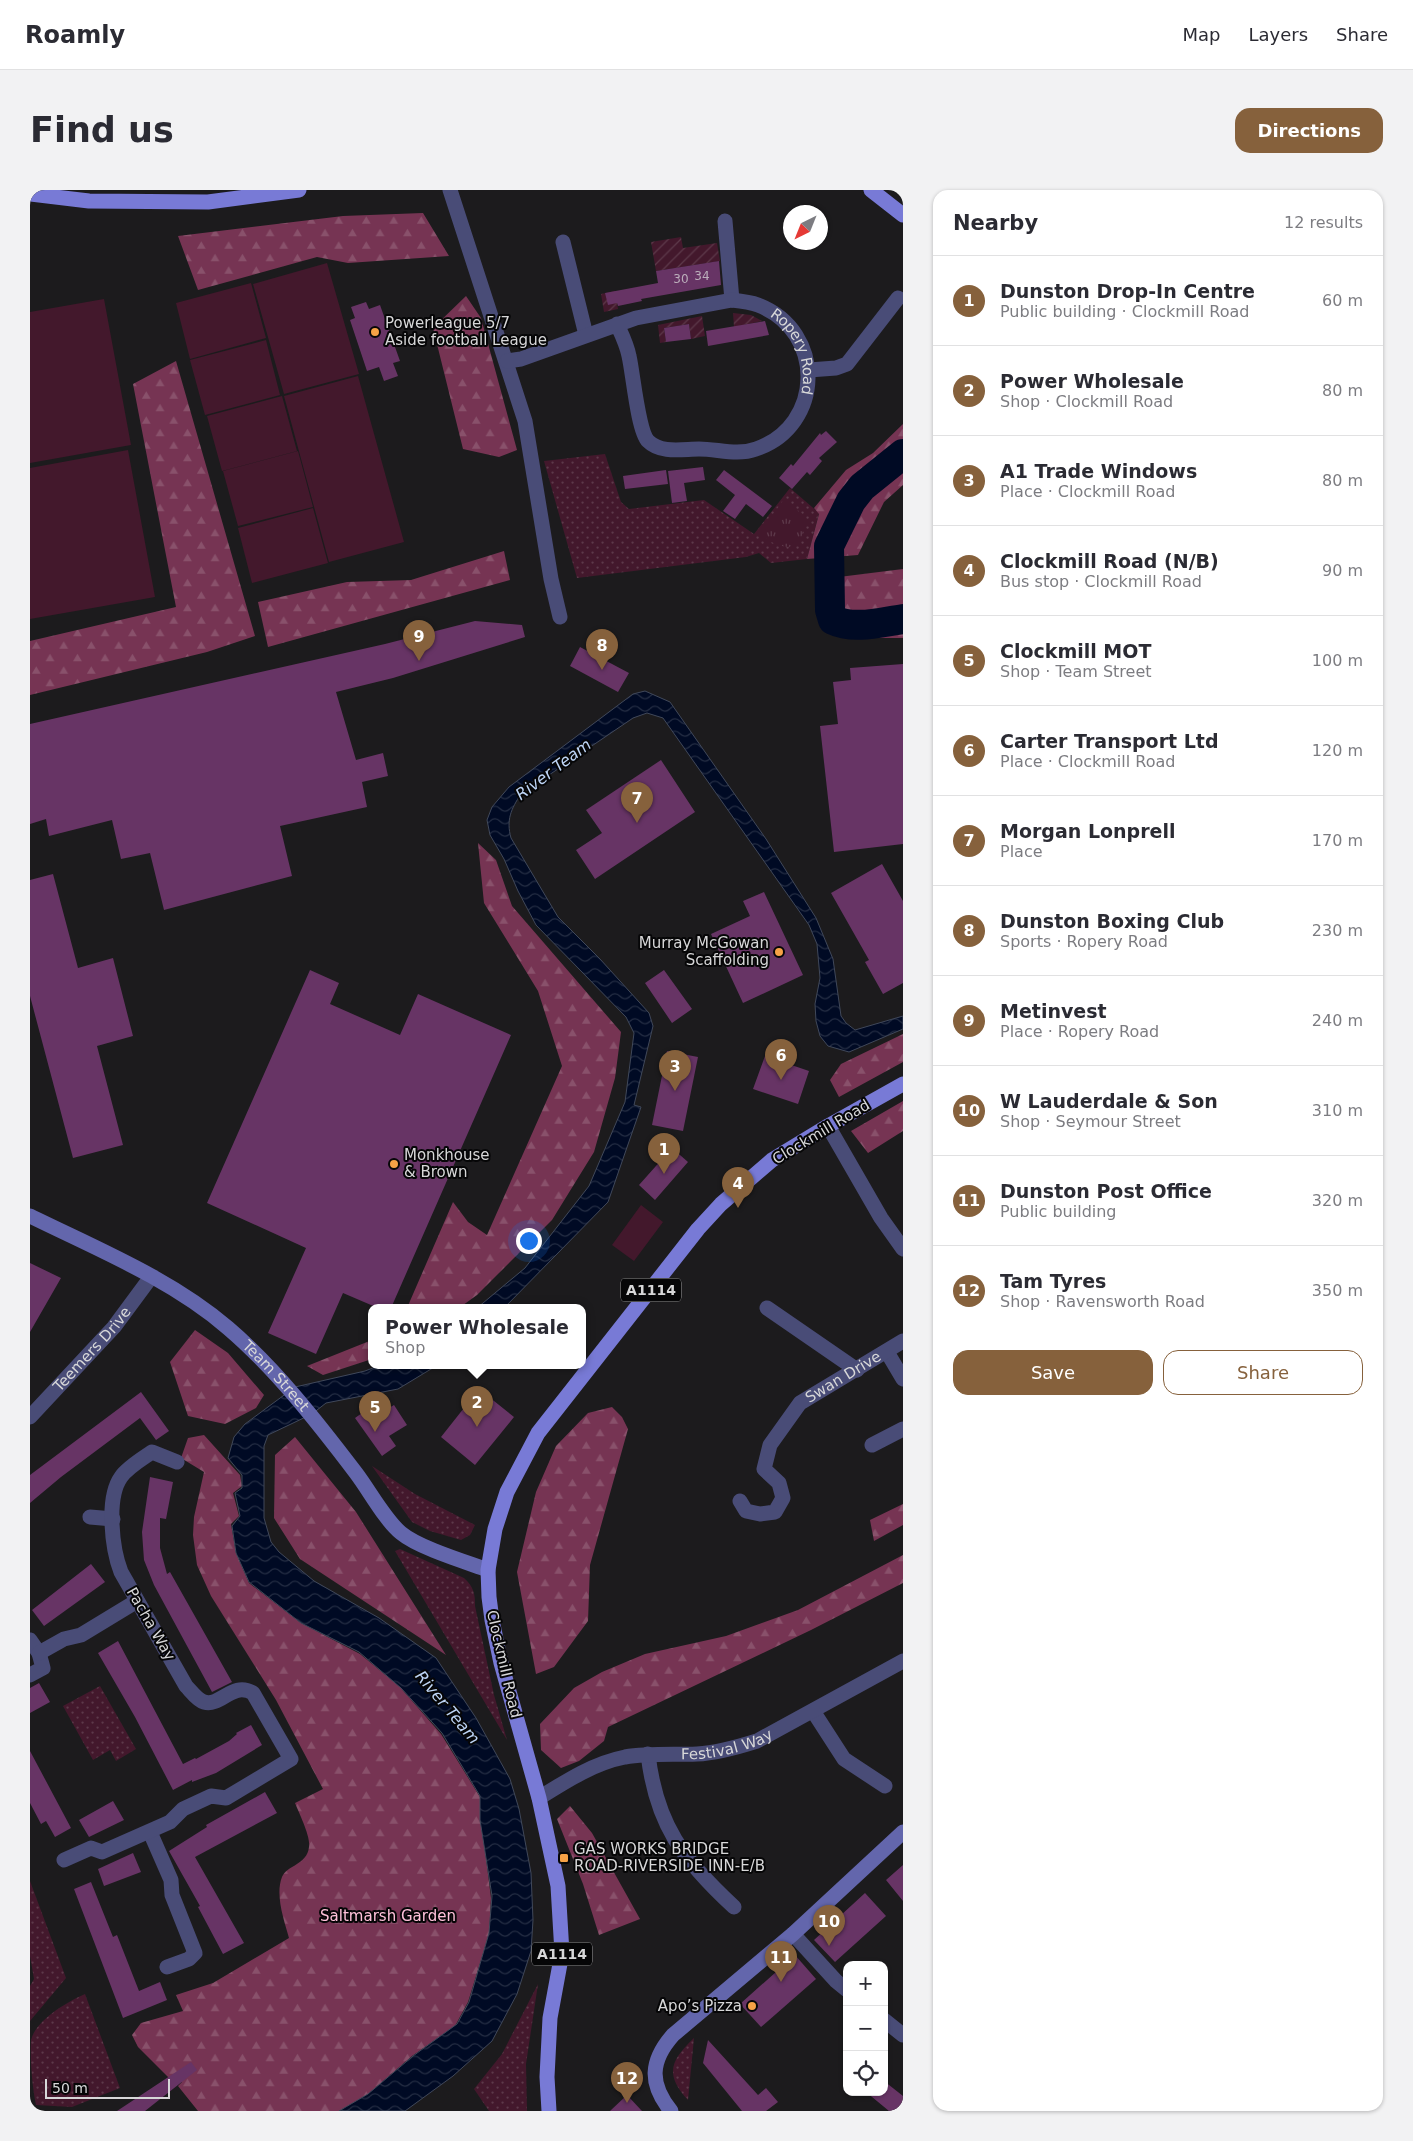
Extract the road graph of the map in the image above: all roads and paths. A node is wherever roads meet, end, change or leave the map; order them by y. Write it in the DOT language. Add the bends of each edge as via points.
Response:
graph roads {
  1 [pos="299,190"];
  2 [pos="450,190"];
  3 [pos="871,190"];
  4 [pos="30,194"];
  5 [pos="903,215"];
  6 [pos="725,221"];
  7 [pos="563,242"];
  8 [pos="898,298"];
  9 [pos="732,300"];
  10 [pos="617,324"];
  11 [pos="586,335"];
  12 [pos="507,361"];
  13 [pos="809,370"];
  14 [pos="560,617"];
  15 [pos="903,1084"];
  16 [pos="828,1126"];
  17 [pos="30,1216"];
  18 [pos="903,1249"];
  19 [pos="151,1277"];
  20 [pos="767,1308"];
  21 [pos="903,1341"];
  22 [pos="887,1352"];
  23 [pos="857,1370"];
  24 [pos="903,1378"];
  25 [pos="30,1418"];
  26 [pos="903,1429"];
  27 [pos="872,1446"];
  28 [pos="177,1462"];
  29 [pos="740,1501"];
  30 [pos="90,1517"];
  31 [pos="113,1519"];
  32 [pos="488,1570"];
  33 [pos="138,1601"];
  34 [pos="30,1640"];
  35 [pos="39,1653"];
  36 [pos="903,1661"];
  37 [pos="30,1675"];
  38 [pos="813,1711"];
  39 [pos="648,1754"];
  40 [pos="885,1786"];
  41 [pos="539,1798"];
  42 [pos="150,1832"];
  43 [pos="903,1832"];
  44 [pos="64,1860"];
  45 [pos="734,1907"];
  46 [pos="793,1934"];
  47 [pos="166,1967"];
  48 [pos="843,1987"];
  49 [pos="888,2023"];
  50 [pos="903,2035"];
  51 [pos="668,2107"];
  52 [pos="548,2111"];
  1 -- 4 [label="main road" via="208,202 89,202"];
  2 -- 12 [label="street"];
  3 -- 5 [label="main road"];
  6 -- 9 [label="street"];
  7 -- 11 [label="street"];
  8 -- 13 [label="street" via="847,364"];
  9 -- 10 [label="street, Ropery Road"];
  9 -- 13 [label="street, Ropery Road" via="757,304 774,312 799,339"];
  10 -- 11 [label="street, Ropery Road"];
  10 -- 13 [label="street, Ropery Road" via="629,355 644,436 664,449 744,452 771,443 798,417 804,404"];
  11 -- 12 [label="street, Ropery Road"];
  12 -- 14 [label="street" via="525,421"];
  15 -- 16 [label="main road, Clockmill Road / A1114"];
  16 -- 18 [label="street" via="881,1218"];
  16 -- 32 [label="main road, Clockmill Road / A1114" via="772,1160 721,1204 538,1433 506,1492 495,1528"];
  17 -- 19 [label="street, Team Street"];
  19 -- 25 [label="street, Teemers Drive" via="114,1327"];
  19 -- 32 [label="street, Team Street" via="228,1328 274,1374 402,1534"];
  20 -- 23 [label="street"];
  21 -- 22 [label="street, Swan Drive"];
  22 -- 23 [label="street, Swan Drive"];
  22 -- 24 [label="street"];
  23 -- 29 [label="street, Swan Drive" via="800,1403 770,1445 764,1469 779,1484 783,1498 775,1512 760,1514 746,1511"];
  26 -- 27 [label="street"];
  28 -- 31 [label="street, Pacha Way" via="152,1452 122,1475"];
  30 -- 31 [label="street"];
  31 -- 33 [label="street, Pacha Way" via="116,1560"];
  32 -- 41 [label="main road, Clockmill Road / A1114" via="499,1655"];
  33 -- 35 [label="street" via="81,1635 64,1639"];
  33 -- 42 [label="street, Pacha Way" via="186,1686 196,1697 211,1703 237,1690 247,1689 253,1693 291,1759 226,1798 211,1796 184,1809 170,1822"];
  34 -- 35 [label="street"];
  35 -- 37 [label="street" via="43,1668"];
  36 -- 38 [label="street, Festival Way"];
  38 -- 39 [label="street, Festival Way" via="757,1741 736,1748 700,1754"];
  38 -- 40 [label="street" via="844,1759"];
  39 -- 41 [label="street, Festival Way" via="624,1757 598,1766"];
  39 -- 45 [label="street" via="656,1798 674,1840 705,1880"];
  41 -- 52 [label="main road, Clockmill Road / A1114" via="558,1886 562,1953 550,2018"];
  42 -- 44 [label="street" via="102,1852 91,1848"];
  42 -- 47 [label="street" via="171,1880 172,1895 195,1953 189,1959"];
  43 -- 46 [label="street"];
  46 -- 48 [label="street"];
  46 -- 51 [label="street" via="664,2045 654,2073 658,2092"];
  49 -- 50 [label="street"];
}
